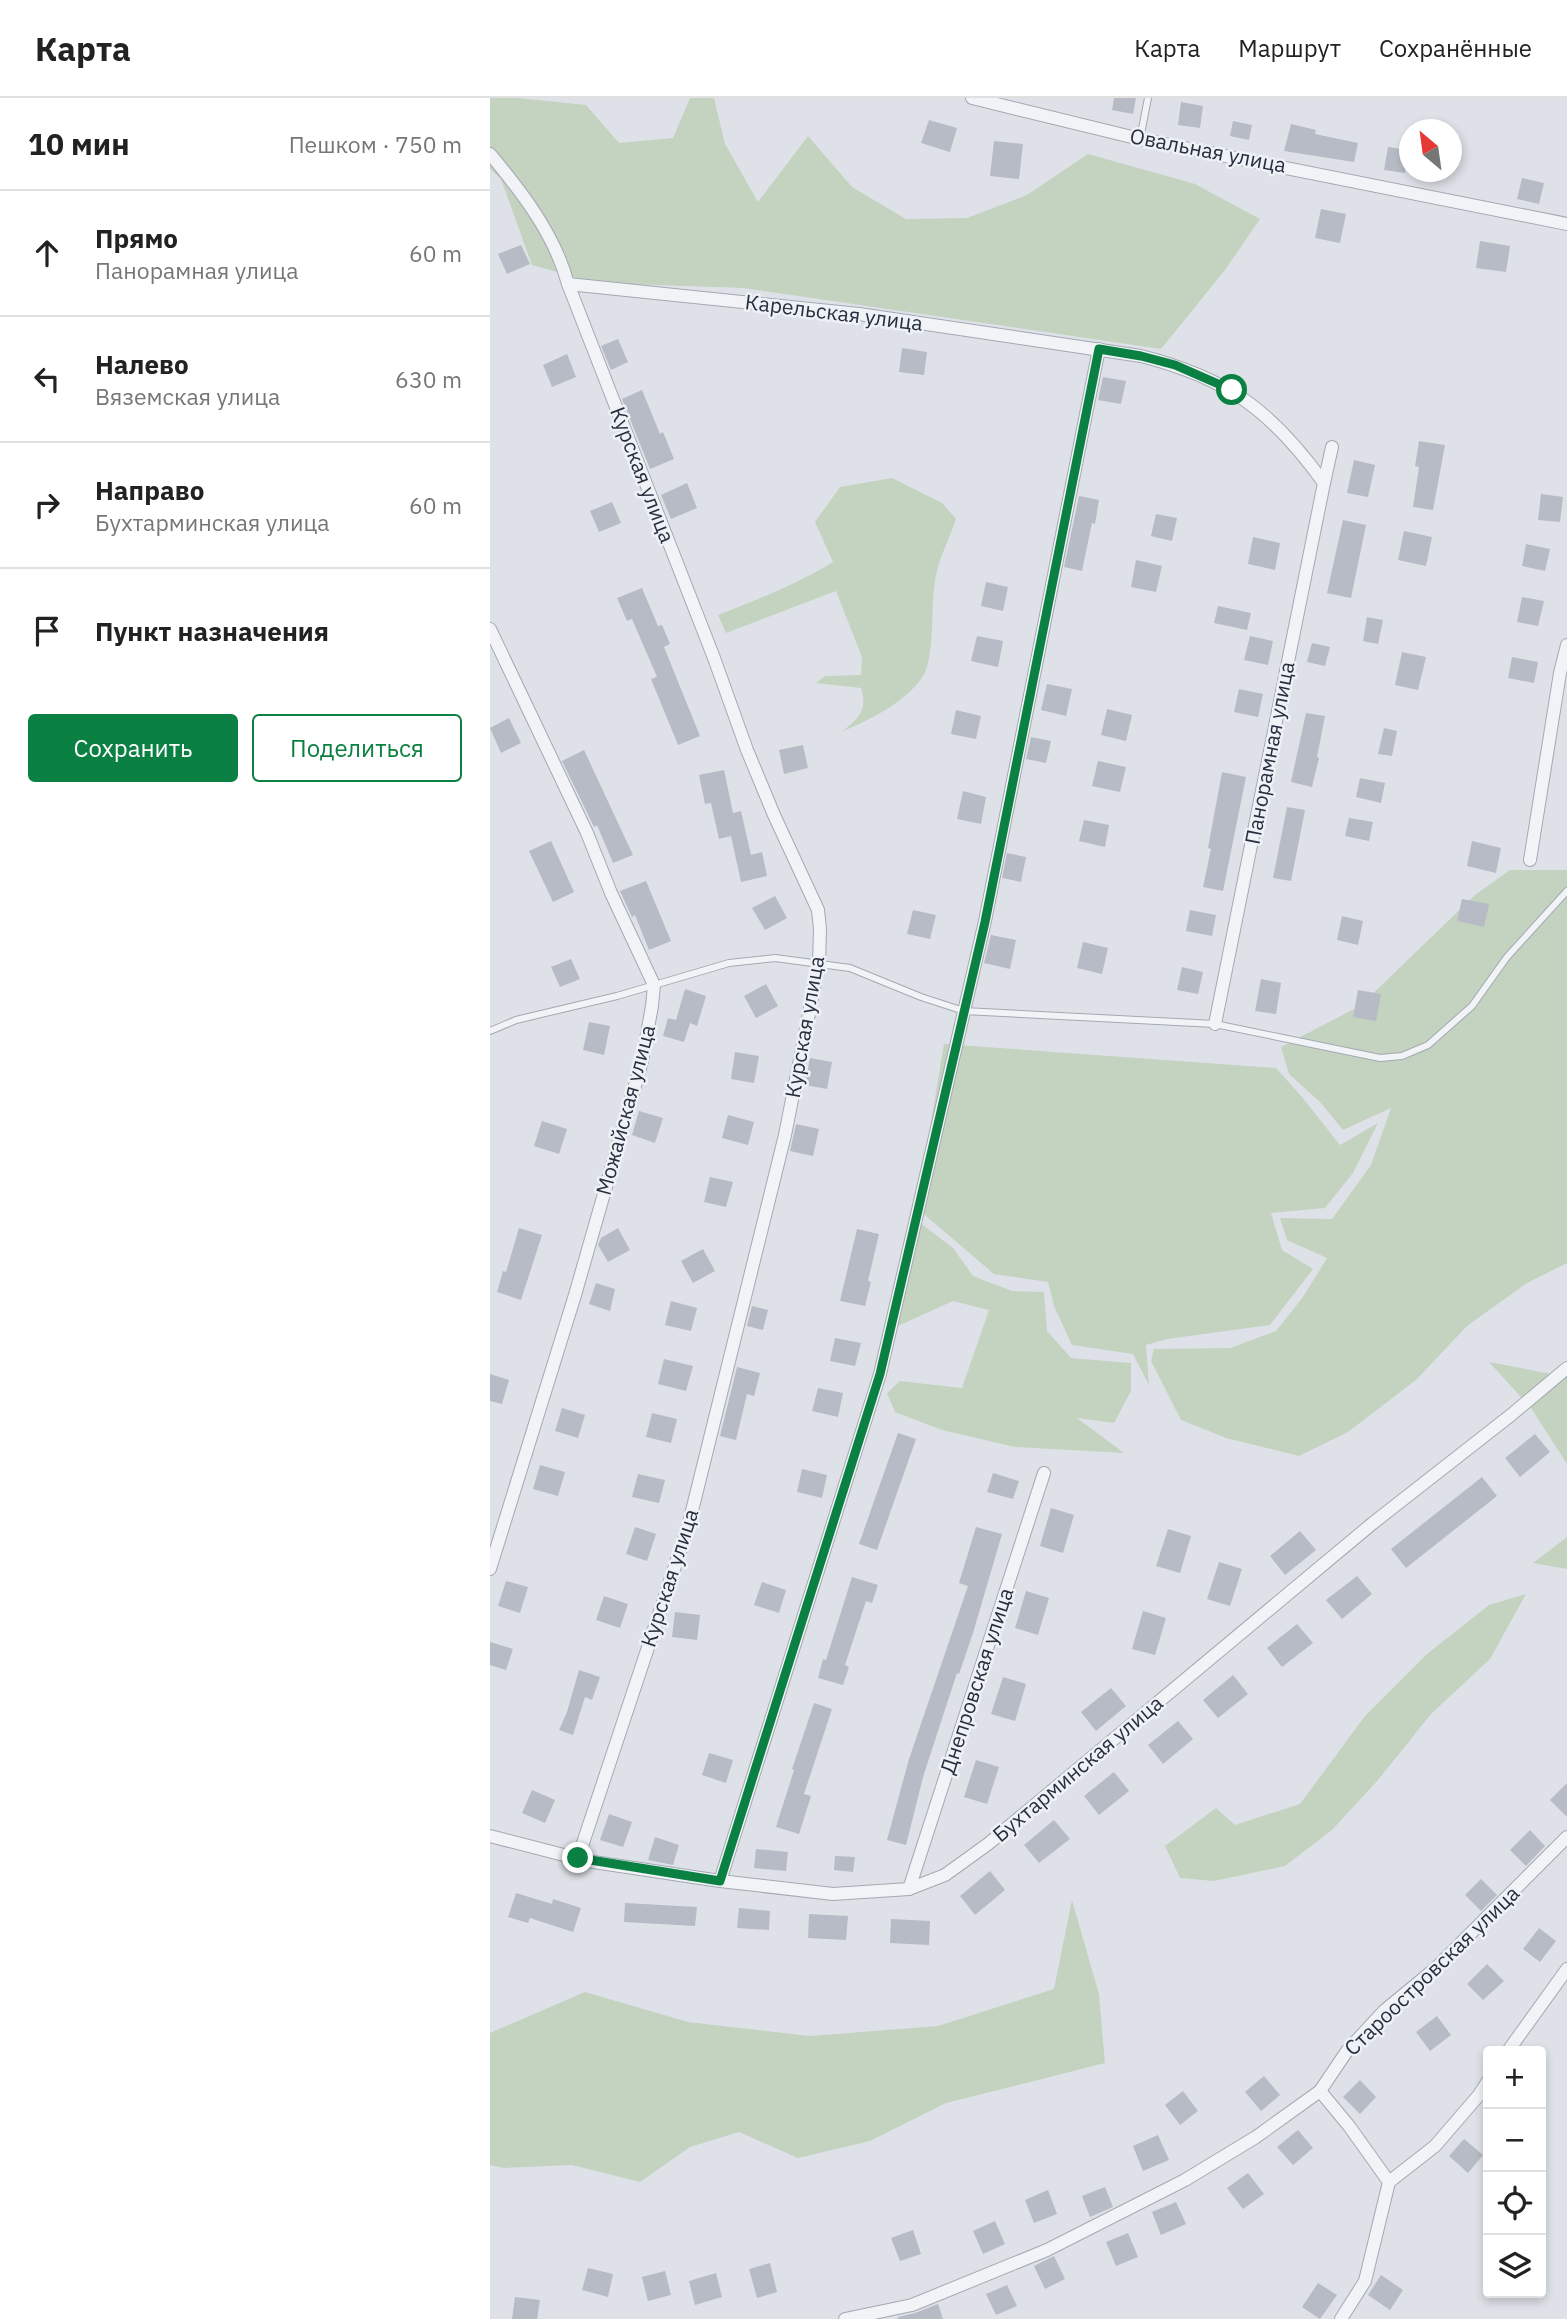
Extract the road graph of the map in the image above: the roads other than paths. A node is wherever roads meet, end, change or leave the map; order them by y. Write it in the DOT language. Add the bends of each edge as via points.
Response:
graph roads {
  1 [pos="972,98"];
  2 [pos="1148,98"];
  3 [pos="1140,139"];
  4 [pos="490,154"];
  5 [pos="1567,224"];
  6 [pos="568,284"];
  7 [pos="1099,349"];
  8 [pos="1332,447"];
  9 [pos="1324,483"];
  10 [pos="490,629"];
  11 [pos="1567,645"];
  12 [pos="1530,859"];
  13 [pos="1567,891"];
  14 [pos="819,963"];
  15 [pos="654,985"];
  16 [pos="964,1011"];
  17 [pos="1215,1024"];
  18 [pos="490,1031"];
  19 [pos="1567,1368"];
  20 [pos="1044,1473"];
  21 [pos="490,1569"];
  22 [pos="490,1836"];
  23 [pos="1567,1837"];
  24 [pos="578,1858"];
  25 [pos="720,1881"];
  26 [pos="909,1889"];
  27 [pos="1567,1969"];
  28 [pos="1512,2046"];
  29 [pos="1483,2089"];
  30 [pos="1320,2091"];
  31 [pos="1389,2182"];
  32 [pos="845,2319"];
  33 [pos="1341,2319"];
  1 -- 3 [label="street, Овальная улица"];
  2 -- 3 [label="lane"];
  3 -- 5 [label="street, Овальная улица"];
  4 -- 6 [label="street, Курская улица" via="549,236"];
  6 -- 7 [label="street, Карельская улица" via="859,314"];
  6 -- 14 [label="street, Курская улица" via="752,761 818,910"];
  7 -- 9 [label="street" via="1175,365 1232,390 1272,420"];
  7 -- 16 [label="street"];
  8 -- 9 [label="street, Панорамная улица"];
  9 -- 17 [label="street, Панорамная улица"];
  10 -- 15 [label="street"];
  11 -- 12 [label="street"];
  13 -- 17 [label="lane" via="1507,957 1472,1006 1428,1045 1402,1056 1380,1058"];
  14 -- 15 [label="lane" via="775,958 729,963"];
  14 -- 16 [label="lane" via="850,968"];
  14 -- 24 [label="street, Курская улица" via="785,1135 688,1527"];
  15 -- 18 [label="lane" via="516,1020"];
  15 -- 21 [label="street, Можайская улица" via="638,1074"];
  16 -- 17 [label="lane"];
  16 -- 25 [label="street" via="880,1374"];
  19 -- 26 [label="street, Бухтарминская улица" via="988,1844 944,1875"];
  20 -- 26 [label="street, Днепровская улица"];
  22 -- 24 [label="street, Бухтарминская улица"];
  23 -- 30 [label="street, Староостровская улица" via="1436,1968 1384,2011 1347,2051"];
  24 -- 25 [label="street, Бухтарминская улица"];
  25 -- 26 [label="street, Бухтарминская улица" via="833,1894"];
  27 -- 28 [label="street"];
  29 -- 31 [label="street" via="1435,2146"];
  30 -- 31 [label="street"];
  30 -- 32 [label="street, Староостровская улица" via="1185,2180 1047,2250 912,2305"];
  31 -- 33 [label="street" via="1365,2281"];
}
